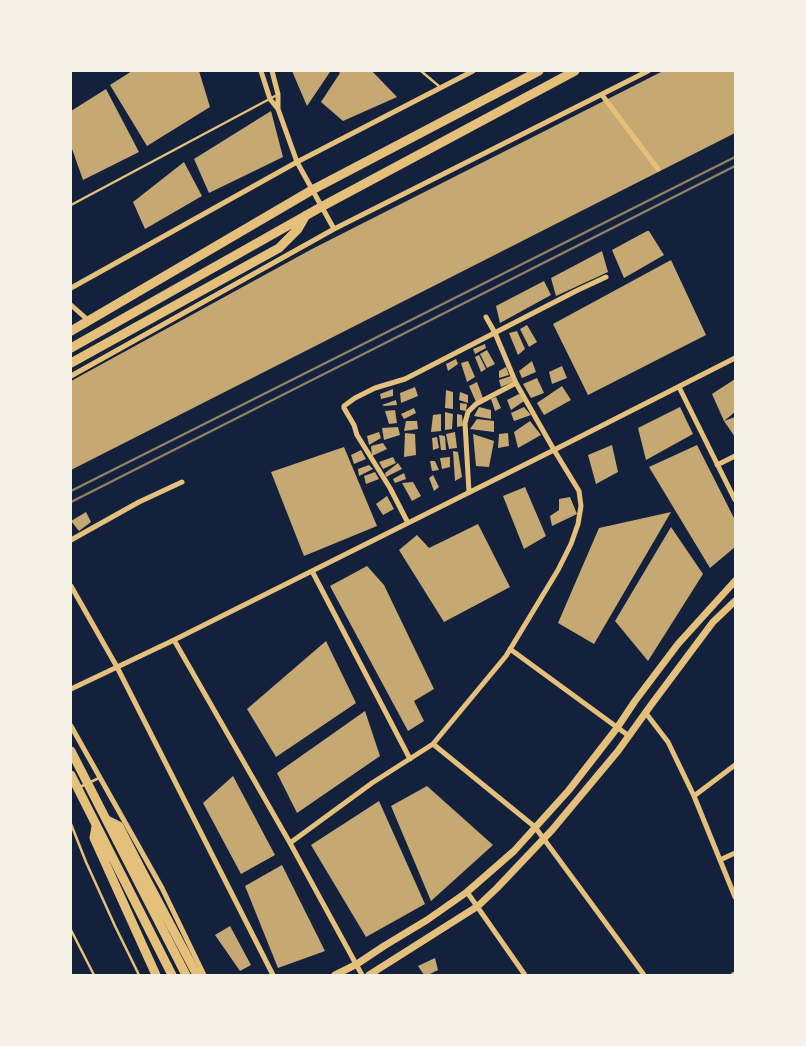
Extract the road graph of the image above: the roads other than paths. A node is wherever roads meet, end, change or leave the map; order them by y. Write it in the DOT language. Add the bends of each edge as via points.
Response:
graph roads {
  1 [pos="261,71"];
  2 [pos="272,71"];
  3 [pos="421,71"];
  4 [pos="474,71"];
  5 [pos="538,71"];
  6 [pos="575,71"];
  7 [pos="648,71"];
  8 [pos="441,88"];
  9 [pos="278,94"];
  10 [pos="602,95"];
  11 [pos="270,99"];
  12 [pos="278,109"];
  13 [pos="297,162"];
  14 [pos="658,169"];
  15 [pos="312,190"];
  16 [pos="71,205"];
  17 [pos="321,207"];
  18 [pos="306,215"];
  19 [pos="334,229"];
  20 [pos="606,277"];
  21 [pos="71,288"];
  22 [pos="71,305"];
  23 [pos="486,317"];
  24 [pos="88,321"];
  25 [pos="71,331"];
  26 [pos="495,333"];
  27 [pos="71,348"];
  28 [pos="735,358"];
  29 [pos="71,363"];
  30 [pos="71,376"];
  31 [pos="516,383"];
  32 [pos="679,387"];
  33 [pos="554,450"];
  34 [pos="735,456"];
  35 [pos="717,465"];
  36 [pos="182,482"];
  37 [pos="468,492"];
  38 [pos="735,500"];
  39 [pos="408,522"];
  40 [pos="71,540"];
  41 [pos="312,571"];
  42 [pos="735,580"];
  43 [pos="71,586"];
  44 [pos="735,601"];
  45 [pos="174,640"];
  46 [pos="510,649"];
  47 [pos="117,667"];
  48 [pos="71,690"];
  49 [pos="646,712"];
  50 [pos="71,726"];
  51 [pos="617,728"];
  52 [pos="629,736"];
  53 [pos="433,744"];
  54 [pos="71,751"];
  55 [pos="410,759"];
  56 [pos="735,765"];
  57 [pos="71,775"];
  58 [pos="99,778"];
  59 [pos="71,791"];
  60 [pos="694,796"];
  61 [pos="107,820"];
  62 [pos="71,824"];
  63 [pos="96,825"];
  64 [pos="535,827"];
  65 [pos="543,838"];
  66 [pos="290,842"];
  67 [pos="735,853"];
  68 [pos="720,860"];
  69 [pos="467,892"];
  70 [pos="735,897"];
  71 [pos="478,906"];
  72 [pos="71,930"];
  73 [pos="357,964"];
  74 [pos="94,975"];
  75 [pos="140,975"];
  76 [pos="156,975"];
  77 [pos="172,975"];
  78 [pos="186,975"];
  79 [pos="197,975"];
  80 [pos="204,975"];
  81 [pos="273,975"];
  82 [pos="335,975"];
  83 [pos="362,975"];
  84 [pos="368,975"];
  85 [pos="525,975"];
  86 [pos="644,975"];
  1 -- 11 [label="street"];
  2 -- 9 [label="street"];
  3 -- 8 [label="lane"];
  4 -- 8 [label="street"];
  5 -- 15 [label="main road"];
  6 -- 17 [label="main road"];
  7 -- 10 [label="street"];
  8 -- 13 [label="street"];
  9 -- 11 [label="lane"];
  9 -- 12 [label="street"];
  10 -- 14 [label="street"];
  10 -- 19 [label="street"];
  11 -- 12 [label="street"];
  11 -- 16 [label="lane"];
  12 -- 13 [label="street"];
  13 -- 15 [label="street"];
  13 -- 21 [label="street"];
  15 -- 17 [label="street"];
  15 -- 24 [label="main road"];
  17 -- 18 [label="main road"];
  17 -- 19 [label="street"];
  18 -- 27 [label="main road"];
  18 -- 29 [label="main road" via="298,229 279,248"];
  19 -- 30 [label="street"];
  20 -- 26 [label="street"];
  22 -- 24 [label="street"];
  23 -- 26 [label="street"];
  24 -- 25 [label="main road"];
  26 -- 31 [label="street"];
  26 -- 39 [label="street" via="405,379 375,388 344,406"];
  28 -- 32 [label="street"];
  31 -- 33 [label="street"];
  31 -- 37 [label="street" via="476,404 468,412 465,423"];
  32 -- 33 [label="street"];
  32 -- 35 [label="street"];
  33 -- 37 [label="street"];
  33 -- 46 [label="street" via="579,491 578,524 558,570"];
  34 -- 35 [label="street"];
  35 -- 38 [label="street"];
  36 -- 40 [label="street"];
  37 -- 39 [label="street"];
  39 -- 41 [label="street"];
  41 -- 45 [label="street"];
  41 -- 55 [label="street"];
  42 -- 51 [label="street" via="678,644"];
  43 -- 47 [label="street"];
  44 -- 49 [label="street" via="713,622"];
  45 -- 47 [label="street"];
  45 -- 66 [label="street"];
  46 -- 51 [label="street"];
  46 -- 53 [label="street"];
  47 -- 48 [label="street"];
  47 -- 81 [label="street"];
  49 -- 52 [label="street"];
  49 -- 60 [label="street" via="668,742"];
  50 -- 58 [label="street"];
  51 -- 52 [label="street"];
  51 -- 64 [label="street" via="569,790"];
  52 -- 65 [label="street"];
  53 -- 55 [label="street"];
  53 -- 64 [label="street"];
  54 -- 61 [label="main road"];
  55 -- 66 [label="street"];
  56 -- 60 [label="street"];
  57 -- 63 [label="main road"];
  58 -- 59 [label="lane"];
  58 -- 80 [label="street" via="162,888"];
  60 -- 68 [label="street"];
  61 -- 78 [label="main road"];
  61 -- 79 [label="main road" via="119,826"];
  62 -- 75 [label="lane" via="114,926"];
  63 -- 76 [label="main road" via="94,838"];
  63 -- 77 [label="main road"];
  64 -- 65 [label="street"];
  64 -- 69 [label="street" via="514,851"];
  65 -- 71 [label="street"];
  65 -- 86 [label="street"];
  66 -- 73 [label="street"];
  67 -- 68 [label="street"];
  68 -- 70 [label="street"];
  69 -- 71 [label="street"];
  69 -- 73 [label="street"];
  71 -- 84 [label="street"];
  71 -- 85 [label="street"];
  72 -- 74 [label="lane"];
  73 -- 82 [label="street"];
  73 -- 83 [label="street"];
}
